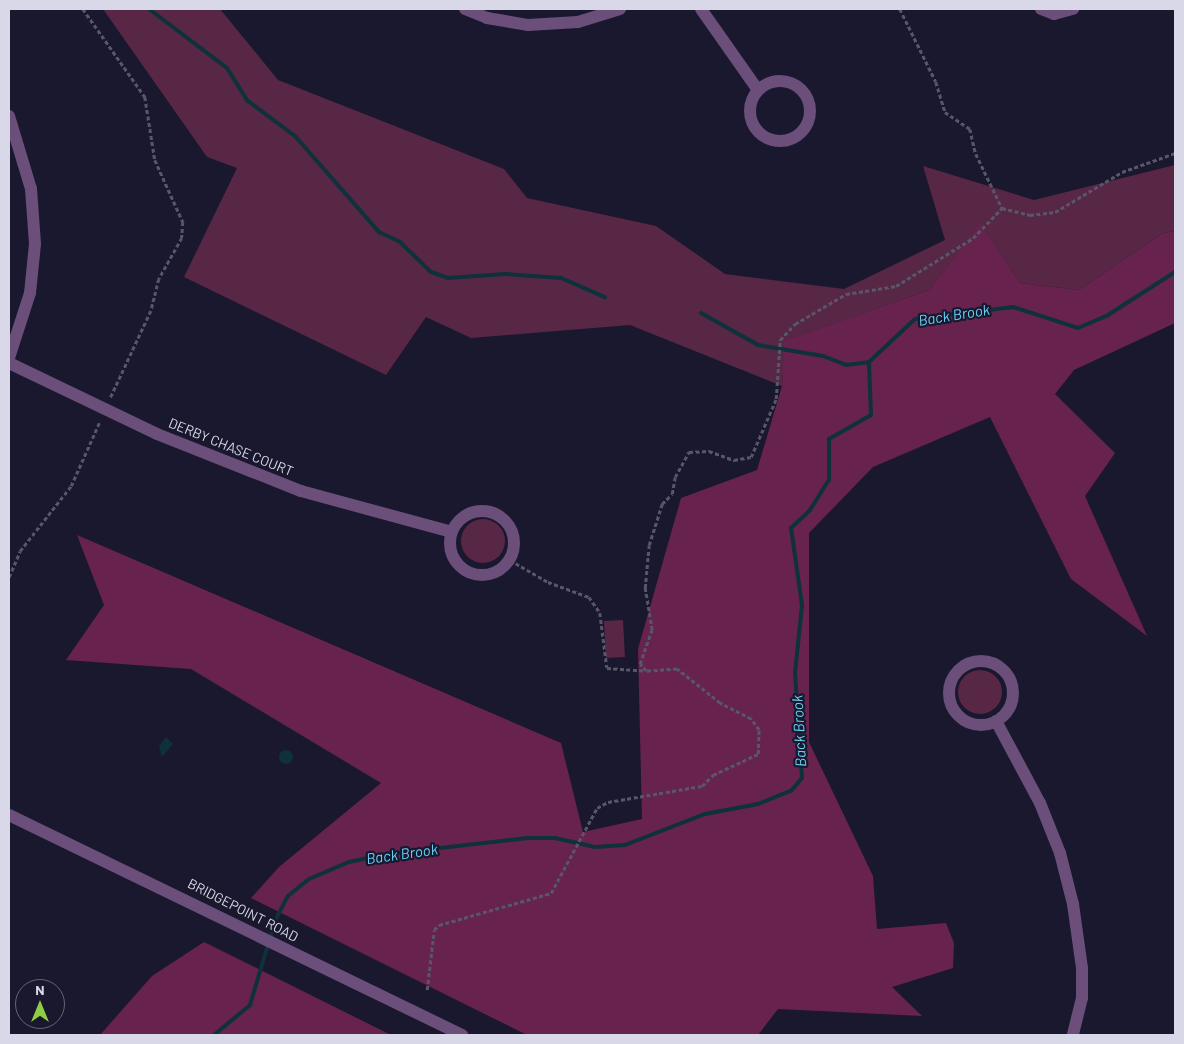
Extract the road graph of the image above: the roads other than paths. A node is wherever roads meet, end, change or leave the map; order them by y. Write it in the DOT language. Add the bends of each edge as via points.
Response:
graph roads {
  1 [pos="465,9"];
  2 [pos="620,9"];
  3 [pos="701,9"];
  4 [pos="1041,9"];
  5 [pos="1074,9"];
  6 [pos="758,90"];
  7 [pos="9,116"];
  8 [pos="9,358"];
  9 [pos="9,363"];
  10 [pos="452,532"];
  11 [pos="996,721"];
  12 [pos="9,815"];
  13 [pos="462,1035"];
  14 [pos="1073,1035"];
  1 -- 2 [label="street" via="487,18 528,25 578,22"];
  3 -- 6 [label="street"];
  4 -- 5 [label="street" via="1054,14"];
  6 -- 6 [label="street" via="750,108 755,128 782,141 800,133 810,116 802,90 775,81"];
  7 -- 8 [label="street" via="31,189 36,244 30,293"];
  9 -- 10 [label="street, DERBY CHASE COURT" via="157,434 301,491"];
  10 -- 10 [label="street" via="458,522 476,511 498,514 512,530 510,560 493,574 472,574 451,552"];
  11 -- 11 [label="street" via="1012,701 1008,676 982,660 962,667 949,684 951,705 956,714 975,724"];
  11 -- 14 [label="street" via="1040,803 1060,853 1082,968 1082,998"];
  12 -- 13 [label="street, BRIDGEPOINT ROAD"];
}
